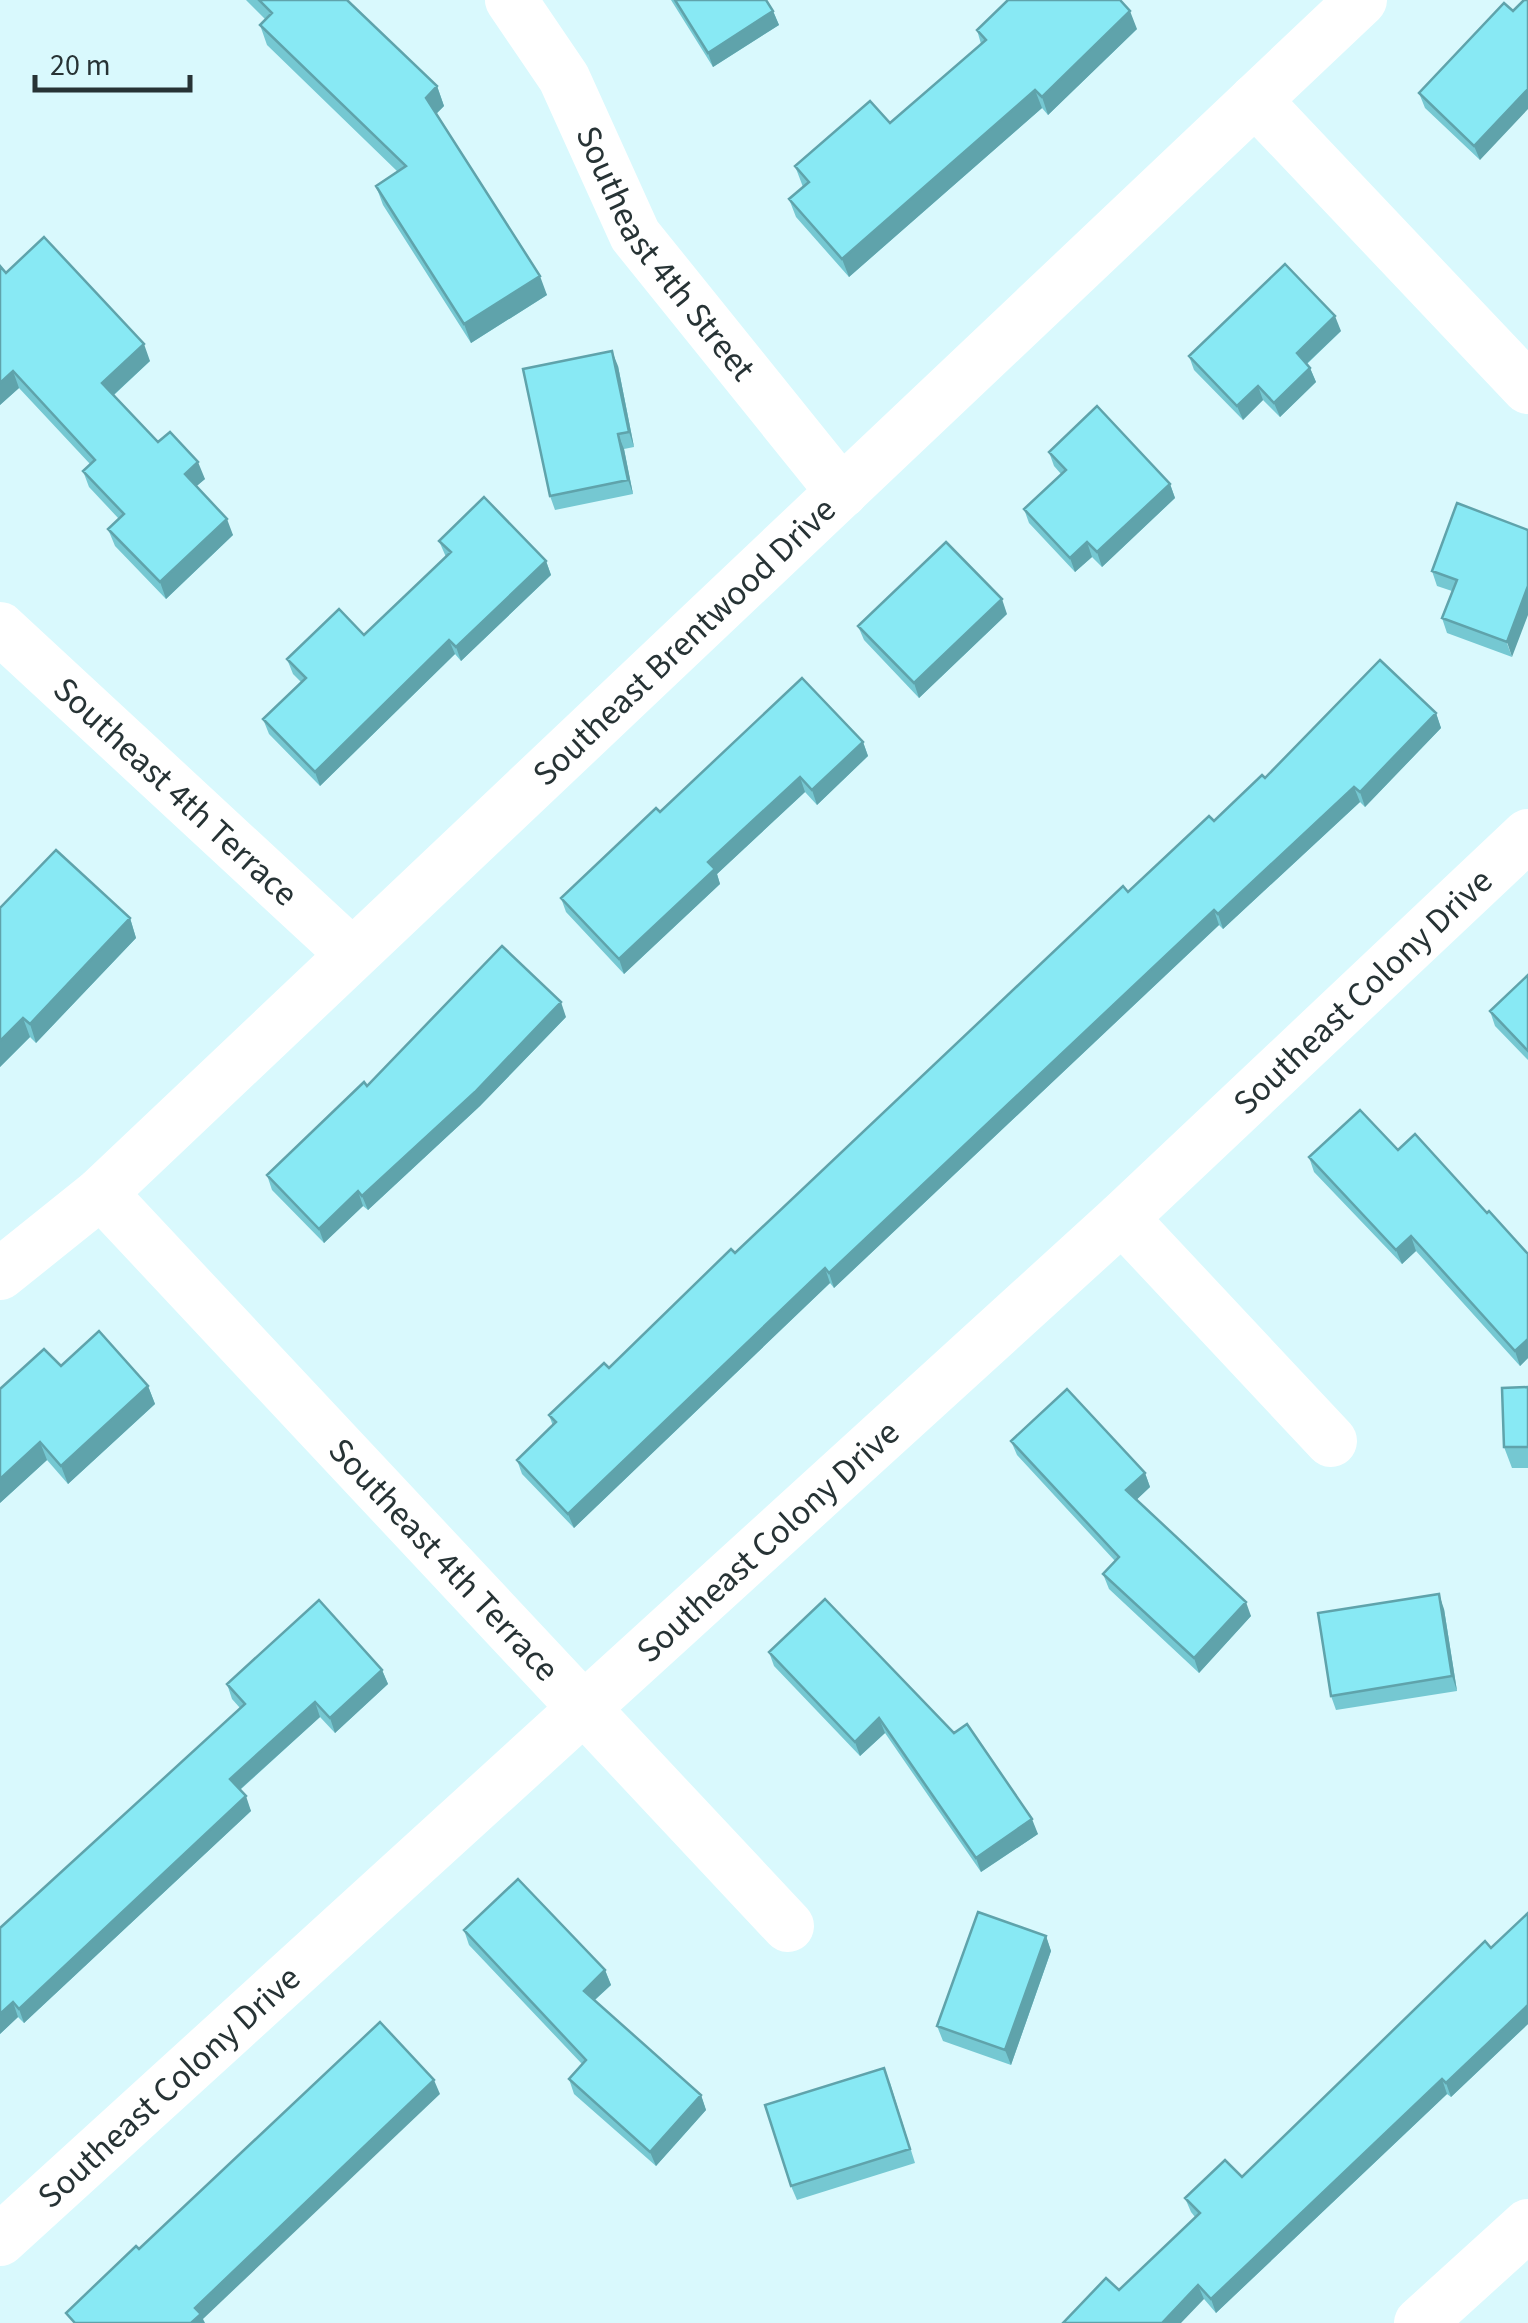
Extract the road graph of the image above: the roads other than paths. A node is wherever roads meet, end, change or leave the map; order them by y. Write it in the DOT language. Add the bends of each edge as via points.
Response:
graph roads {
  1 [pos="511,0"];
  2 [pos="1360,0"];
  3 [pos="1255,100"];
  4 [pos="1528,388"];
  5 [pos="842,492"];
  6 [pos="0,628"];
  7 [pos="1528,835"];
  8 [pos="352,954"];
  9 [pos="101,1193"];
  10 [pos="1122,1218"];
  11 [pos="0,1274"];
  12 [pos="1331,1441"];
  13 [pos="584,1711"];
  14 [pos="788,1926"];
  15 [pos="1527,2228"];
  16 [pos="0,2240"];
  17 [pos="1420,2323"];
  1 -- 5 [label="street, Southeast 4th Street" via="564,78 635,235"];
  2 -- 3 [label="street, Southeast Brentwood Drive"];
  3 -- 4 [label="street"];
  3 -- 5 [label="street, Southeast Brentwood Drive"];
  5 -- 8 [label="street, Southeast Brentwood Drive"];
  6 -- 8 [label="street, Southeast 4th Terrace"];
  7 -- 10 [label="street, Southeast Colony Drive"];
  8 -- 9 [label="street, Southeast Brentwood Drive"];
  9 -- 11 [label="street, Southeast Brentwood Drive"];
  9 -- 13 [label="street, Southeast 4th Terrace"];
  10 -- 12 [label="street"];
  10 -- 13 [label="street, Southeast Colony Drive"];
  13 -- 14 [label="street, Southeast 4th Terrace"];
  13 -- 16 [label="street, Southeast Colony Drive"];
  15 -- 17 [label="street"];
}
